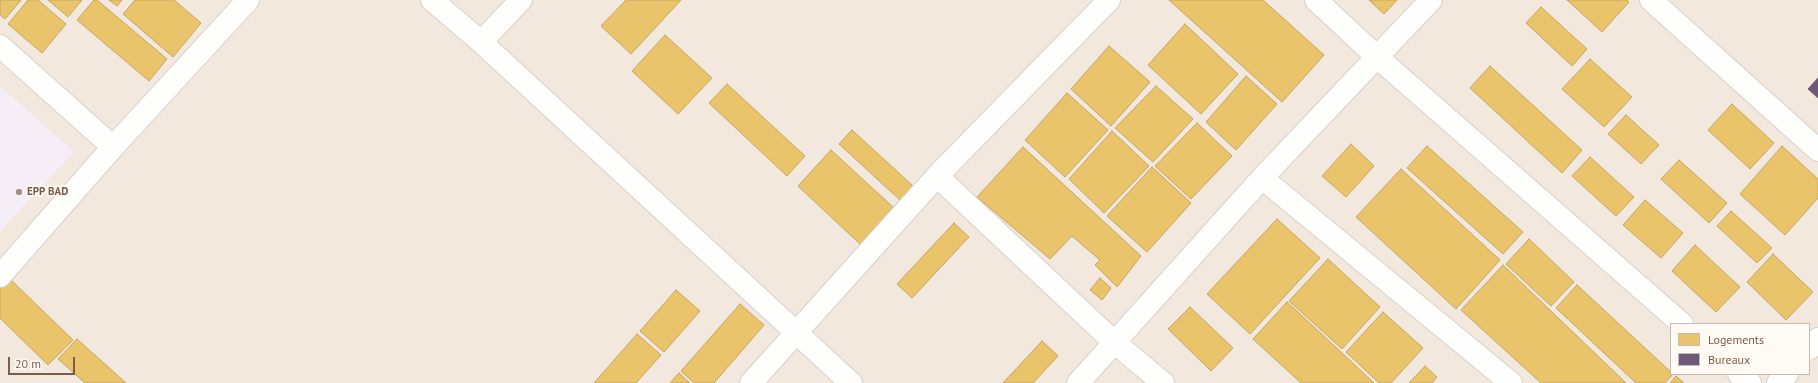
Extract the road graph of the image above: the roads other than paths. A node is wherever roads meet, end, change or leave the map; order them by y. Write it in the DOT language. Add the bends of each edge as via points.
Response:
graph roads {
  1 [pos="248,0"];
  2 [pos="432,0"];
  3 [pos="521,0"];
  4 [pos="1108,0"];
  5 [pos="1316,0"];
  6 [pos="1431,0"];
  7 [pos="1651,0"];
  8 [pos="481,42"];
  9 [pos="0,46"];
  10 [pos="1377,57"];
  11 [pos="114,147"];
  12 [pos="1818,150"];
  13 [pos="937,176"];
  14 [pos="1262,178"];
  15 [pos="0,276"];
  16 [pos="1681,323"];
  17 [pos="797,331"];
  18 [pos="1818,340"];
  19 [pos="1114,342"];
  20 [pos="1810,348"];
  21 [pos="1740,375"];
  22 [pos="1786,375"];
  23 [pos="751,383"];
  24 [pos="851,383"];
  25 [pos="1078,383"];
  26 [pos="1163,383"];
  27 [pos="1511,383"];
  28 [pos="1750,383"];
  29 [pos="1778,383"];
  1 -- 11 [label="street"];
  2 -- 8 [label="street"];
  3 -- 8 [label="street"];
  4 -- 13 [label="street"];
  5 -- 10 [label="street"];
  6 -- 10 [label="street"];
  7 -- 12 [label="street"];
  8 -- 17 [label="street"];
  9 -- 11 [label="street"];
  10 -- 14 [label="street"];
  10 -- 16 [label="street"];
  11 -- 15 [label="street"];
  13 -- 17 [label="street"];
  13 -- 19 [label="street"];
  14 -- 19 [label="street"];
  14 -- 27 [label="street"];
  17 -- 23 [label="street"];
  17 -- 24 [label="street"];
  18 -- 20 [label="street"];
  19 -- 25 [label="street"];
  19 -- 26 [label="street"];
  21 -- 28 [label="street"];
  22 -- 29 [label="street"];
}
